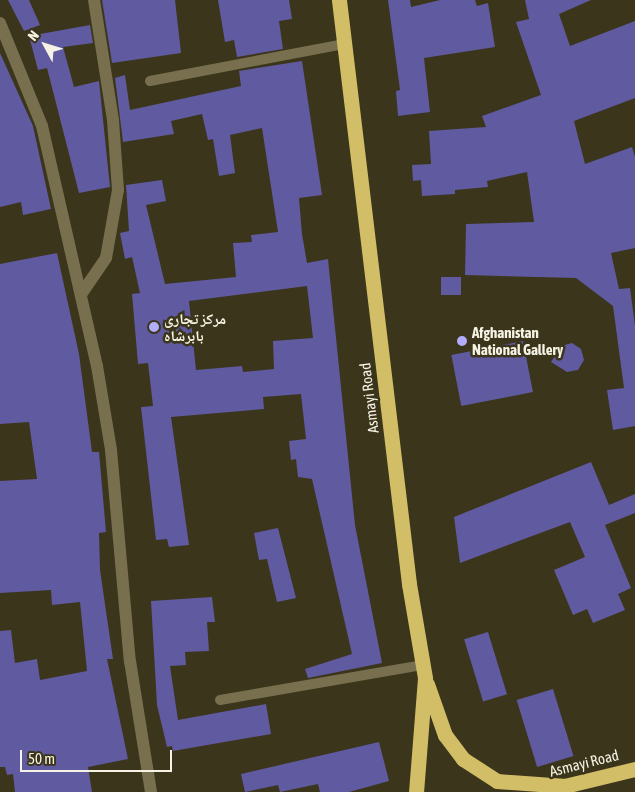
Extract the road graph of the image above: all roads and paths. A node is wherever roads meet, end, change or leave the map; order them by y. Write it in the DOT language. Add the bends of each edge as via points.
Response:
graph roads {
  1 [pos="94,0"];
  2 [pos="339,0"];
  3 [pos="343,0"];
  4 [pos="0,24"];
  5 [pos="344,44"];
  6 [pos="150,81"];
  7 [pos="82,293"];
  8 [pos="424,672"];
  9 [pos="220,700"];
  10 [pos="635,769"];
  11 [pos="566,786"];
  12 [pos="151,792"];
  13 [pos="416,792"];
  14 [pos="542,792"];
  1 -- 7 [label="street" via="113,120 118,190 106,258"];
  2 -- 3 [label="street"];
  2 -- 5 [label="highway, Asmayi Road"];
  4 -- 7 [label="street" via="42,126"];
  5 -- 6 [label="lane"];
  5 -- 8 [label="highway, Asmayi Road"];
  7 -- 12 [label="street" via="105,407 130,661"];
  8 -- 9 [label="lane"];
  8 -- 11 [label="highway" via="445,735 463,759 497,781"];
  8 -- 13 [label="highway, Asmayi Road"];
  10 -- 11 [label="highway, Asmayi Road"];
  11 -- 14 [label="highway, Asmayi Road"];
}
